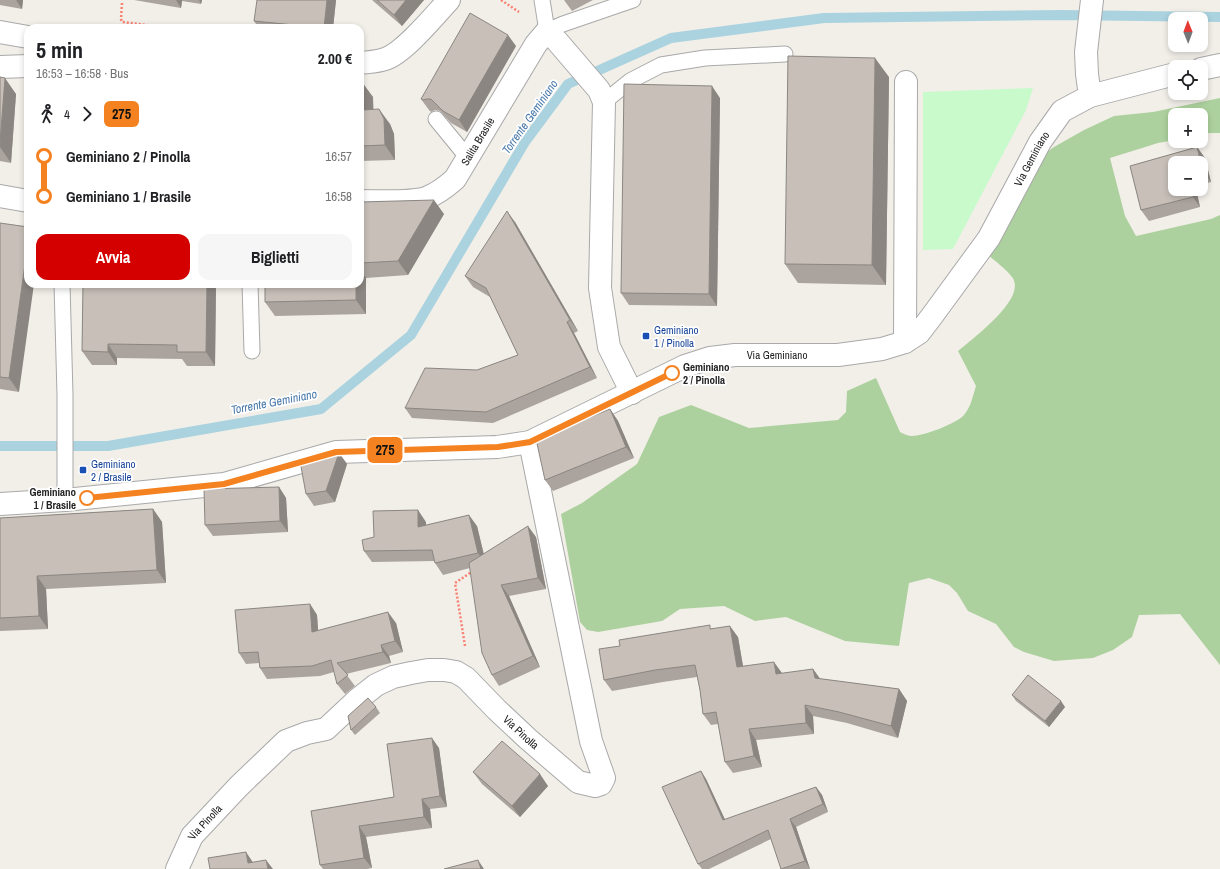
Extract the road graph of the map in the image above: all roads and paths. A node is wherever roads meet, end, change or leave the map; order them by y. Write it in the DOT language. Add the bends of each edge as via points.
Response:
graph roads {
  1 [pos="449,0"];
  2 [pos="542,0"];
  3 [pos="633,0"];
  4 [pos="1092,0"];
  5 [pos="122,3"];
  6 [pos="138,24"];
  7 [pos="0,32"];
  8 [pos="24,36"];
  9 [pos="552,36"];
  10 [pos="785,54"];
  11 [pos="364,62"];
  12 [pos="1220,65"];
  13 [pos="24,66"];
  14 [pos="0,67"];
  15 [pos="1208,68"];
  16 [pos="1168,76"];
  17 [pos="906,82"];
  18 [pos="602,96"];
  19 [pos="1090,96"];
  20 [pos="436,119"];
  21 [pos="468,158"];
  22 [pos="0,196"];
  23 [pos="24,200"];
  24 [pos="364,201"];
  25 [pos="62,288"];
  26 [pos="250,288"];
  27 [pos="905,342"];
  28 [pos="252,351"];
  29 [pos="632,393"];
  30 [pos="530,442"];
  31 [pos="65,500"];
  32 [pos="0,504"];
  33 [pos="475,570"];
  34 [pos="466,678"];
  35 [pos="177,869"];
  1 -- 11 [label="street" via="395,54 385,59"];
  2 -- 9 [label="lane"];
  3 -- 9 [label="lane" via="563,24"];
  4 -- 19 [label="street" via="1086,52"];
  5 -- 6 [label="path" via="122,22"];
  7 -- 8 [label="street"];
  9 -- 18 [label="street"];
  9 -- 21 [label="street, Salita Brasile" via="536,44"];
  10 -- 18 [label="lane" via="706,58 661,64"];
  12 -- 15 [label="street"];
  13 -- 14 [label="street"];
  16 -- 19 [label="street, Via Geminiano"];
  17 -- 27 [label="street"];
  18 -- 29 [label="street" via="600,288 610,347"];
  19 -- 27 [label="street, Via Geminiano" via="1062,111 1040,142 989,238 928,322 919,333"];
  20 -- 21 [label="lane"];
  21 -- 24 [label="street, Salita Brasile" via="446,187 427,197 416,200"];
  22 -- 23 [label="street"];
  25 -- 31 [label="lane"];
  26 -- 28 [label="lane"];
  27 -- 29 [label="street, Via Geminiano" via="882,349 838,355 735,355 710,358 685,366"];
  29 -- 30 [label="street, Via Geminiano"];
  30 -- 31 [label="street, Via Geminiano" via="498,447 336,452 224,484"];
  30 -- 34 [label="street, Via Pinolla" via="591,741 604,778 601,784 595,786 578,782 497,710"];
  31 -- 32 [label="street, Via Geminiano"];
  33 -- 34 [label="path" via="456,583 468,665"];
  34 -- 35 [label="street, Via Pinolla" via="456,672 444,670 428,670 393,677 376,685 326,729 286,741 192,836"];
}
